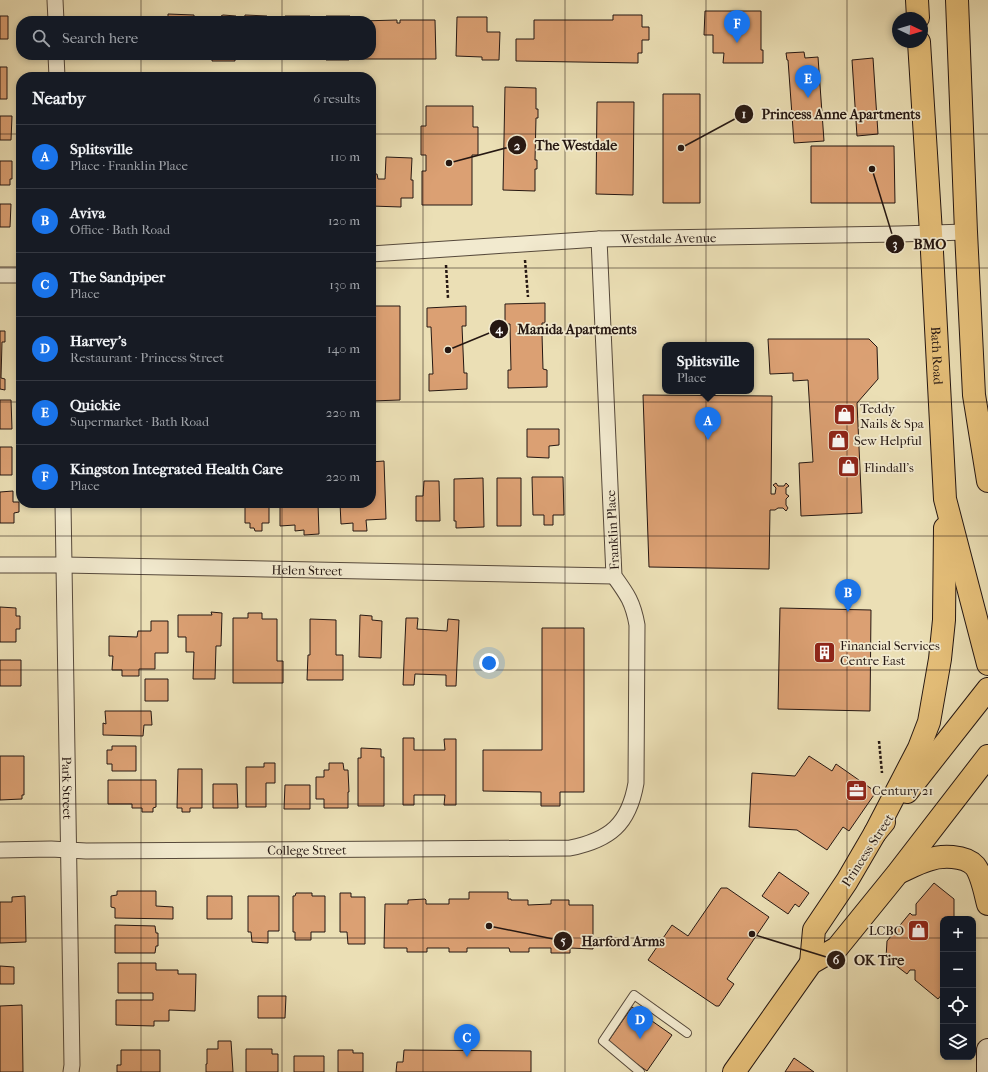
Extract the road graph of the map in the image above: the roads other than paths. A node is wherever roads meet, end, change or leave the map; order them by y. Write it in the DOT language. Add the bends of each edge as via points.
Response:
graph roads {
  1 [pos="55,0"];
  2 [pos="917,0"];
  3 [pos="957,0"];
  4 [pos="918,12"];
  5 [pos="56,16"];
  6 [pos="919,48"];
  7 [pos="56,60"];
  8 [pos="56,72"];
  9 [pos="966,232"];
  10 [pos="931,233"];
  11 [pos="599,239"];
  12 [pos="376,254"];
  13 [pos="0,275"];
  14 [pos="16,275"];
  15 [pos="988,481"];
  16 [pos="946,499"];
  17 [pos="63,508"];
  18 [pos="0,565"];
  19 [pos="64,565"];
  20 [pos="614,576"];
  21 [pos="988,664"];
  22 [pos="988,689"];
  23 [pos="988,756"];
  24 [pos="611,832"];
  25 [pos="875,833"];
  26 [pos="0,850"];
  27 [pos="69,851"];
  28 [pos="897,874"];
  29 [pos="988,904"];
  30 [pos="811,963"];
  31 [pos="687,1033"];
  32 [pos="988,1050"];
  33 [pos="72,1072"];
  34 [pos="640,1072"];
  35 [pos="734,1072"];
  36 [pos="988,1072"];
  1 -- 5 [label="street"];
  2 -- 4 [label="main road"];
  3 -- 9 [label="main road"];
  6 -- 10 [label="main road, Bath Road"];
  7 -- 8 [label="street"];
  9 -- 10 [label="street, Westdale Avenue"];
  9 -- 15 [label="main road" via="974,395"];
  10 -- 11 [label="street, Westdale Avenue"];
  10 -- 16 [label="main road, Bath Road"];
  11 -- 12 [label="street, Westdale Avenue"];
  11 -- 20 [label="street, Franklin Place"];
  13 -- 14 [label="street"];
  16 -- 21 [label="main road, Bath Road"];
  16 -- 25 [label="main road" via="944,620 929,722 919,748"];
  17 -- 19 [label="street, Park Street"];
  18 -- 19 [label="street, Helen Street"];
  19 -- 20 [label="street, Helen Street"];
  19 -- 27 [label="street, Park Street"];
  20 -- 24 [label="street, Franklin Place" via="630,599 637,625 636,777 628,811"];
  22 -- 25 [label="main road, Princess Street"];
  23 -- 28 [label="main road"];
  24 -- 27 [label="street, College Street" via="585,845 570,848"];
  25 -- 30 [label="main road, Princess Street" via="848,881 814,930"];
  26 -- 27 [label="street, College Street"];
  27 -- 33 [label="street, Park Street"];
  28 -- 29 [label="main road" via="928,859 960,858 974,865 979,872"];
  28 -- 30 [label="main road" via="836,948"];
  30 -- 35 [label="main road"];
  31 -- 34 [label="lane" via="634,995 603,1042"];
  32 -- 36 [label="main road"];
}
